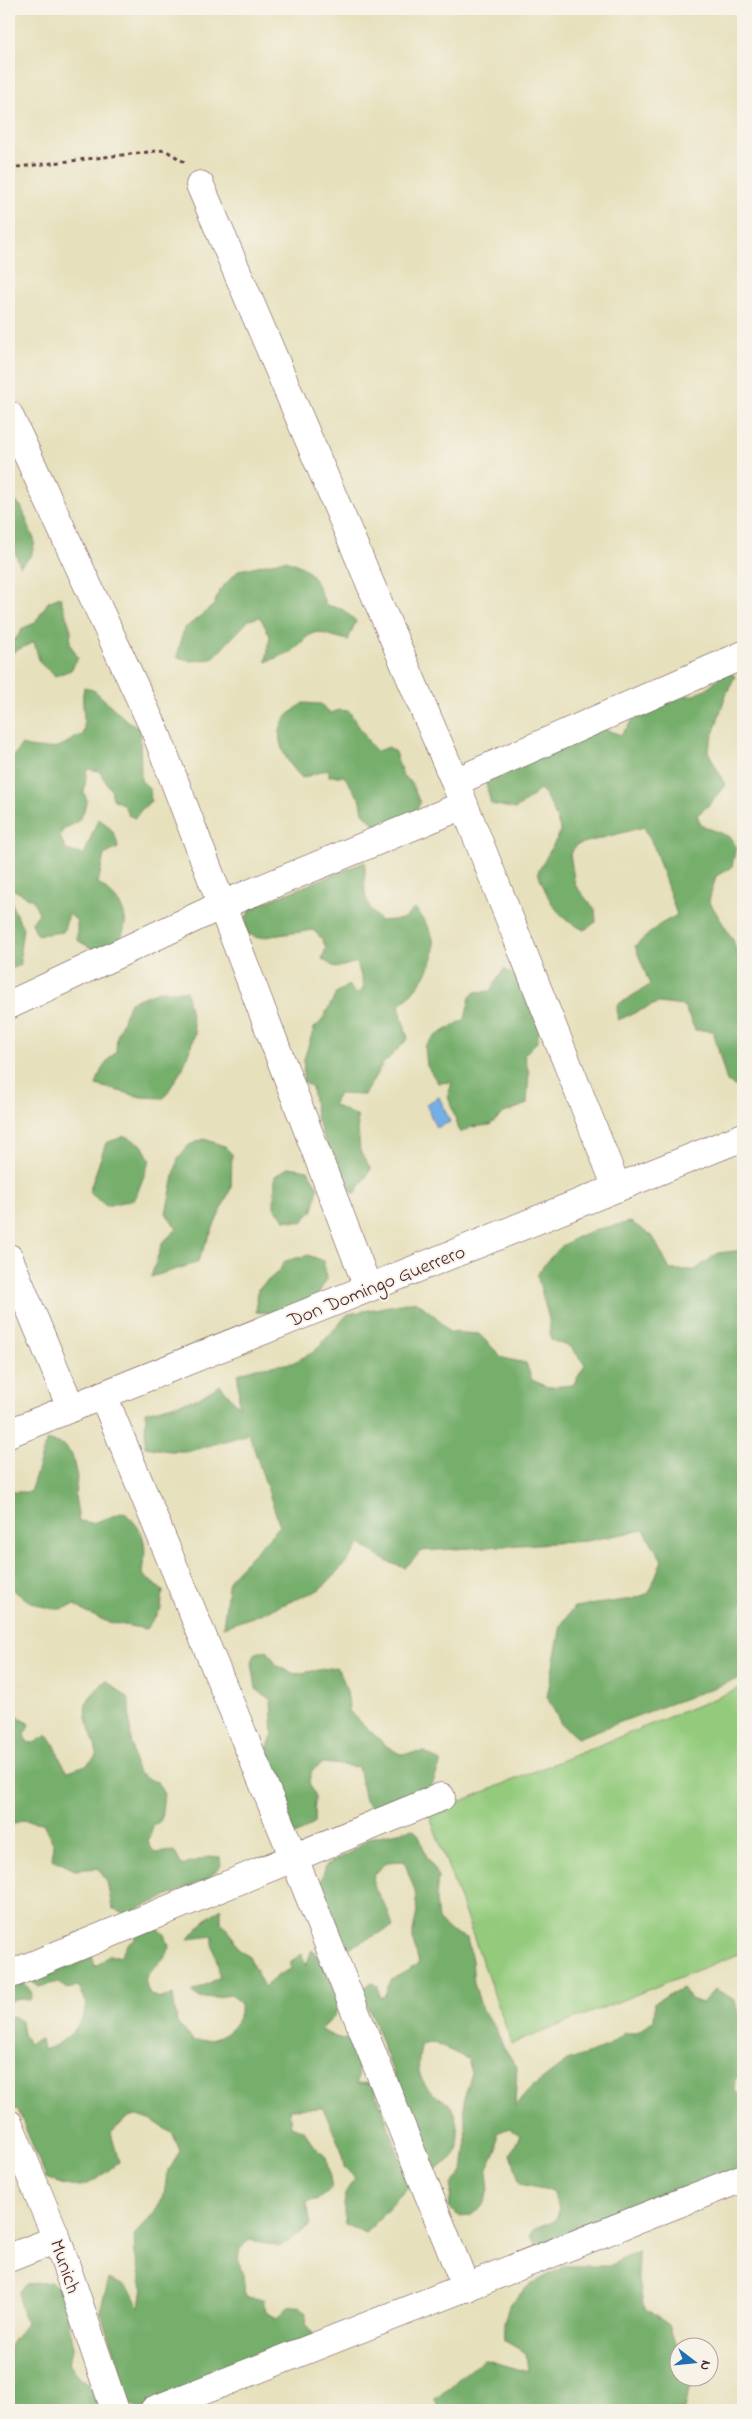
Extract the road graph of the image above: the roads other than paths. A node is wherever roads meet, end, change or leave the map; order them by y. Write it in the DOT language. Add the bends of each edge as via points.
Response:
graph roads {
  1 [pos="200,185"];
  2 [pos="9,415"];
  3 [pos="743,655"];
  4 [pos="459,794"];
  5 [pos="222,905"];
  6 [pos="9,1005"];
  7 [pos="743,1137"];
  8 [pos="618,1188"];
  9 [pos="9,1258"];
  10 [pos="368,1288"];
  11 [pos="104,1395"];
  12 [pos="71,1408"];
  13 [pos="9,1434"];
  14 [pos="441,1797"];
  15 [pos="294,1858"];
  16 [pos="9,1975"];
  17 [pos="9,2124"];
  18 [pos="743,2178"];
  19 [pos="57,2239"];
  20 [pos="9,2258"];
  21 [pos="466,2288"];
  22 [pos="115,2410"];
  23 [pos="154,2410"];
  1 -- 4 [label="street"];
  2 -- 5 [label="street" via="156,733"];
  3 -- 4 [label="street"];
  4 -- 5 [label="street"];
  4 -- 8 [label="street"];
  5 -- 6 [label="street"];
  5 -- 10 [label="street"];
  7 -- 8 [label="street, Don Domingo Guerrero"];
  8 -- 10 [label="street, Don Domingo Guerrero"];
  9 -- 12 [label="street"];
  10 -- 11 [label="street, Don Domingo Guerrero"];
  11 -- 12 [label="street, Don Domingo Guerrero"];
  11 -- 15 [label="street"];
  12 -- 13 [label="street, Don Domingo Guerrero"];
  14 -- 15 [label="street"];
  15 -- 16 [label="street"];
  15 -- 21 [label="street"];
  17 -- 19 [label="street, Munich"];
  18 -- 21 [label="street"];
  19 -- 20 [label="street"];
  19 -- 22 [label="street, Munich"];
  21 -- 23 [label="street"];
}
